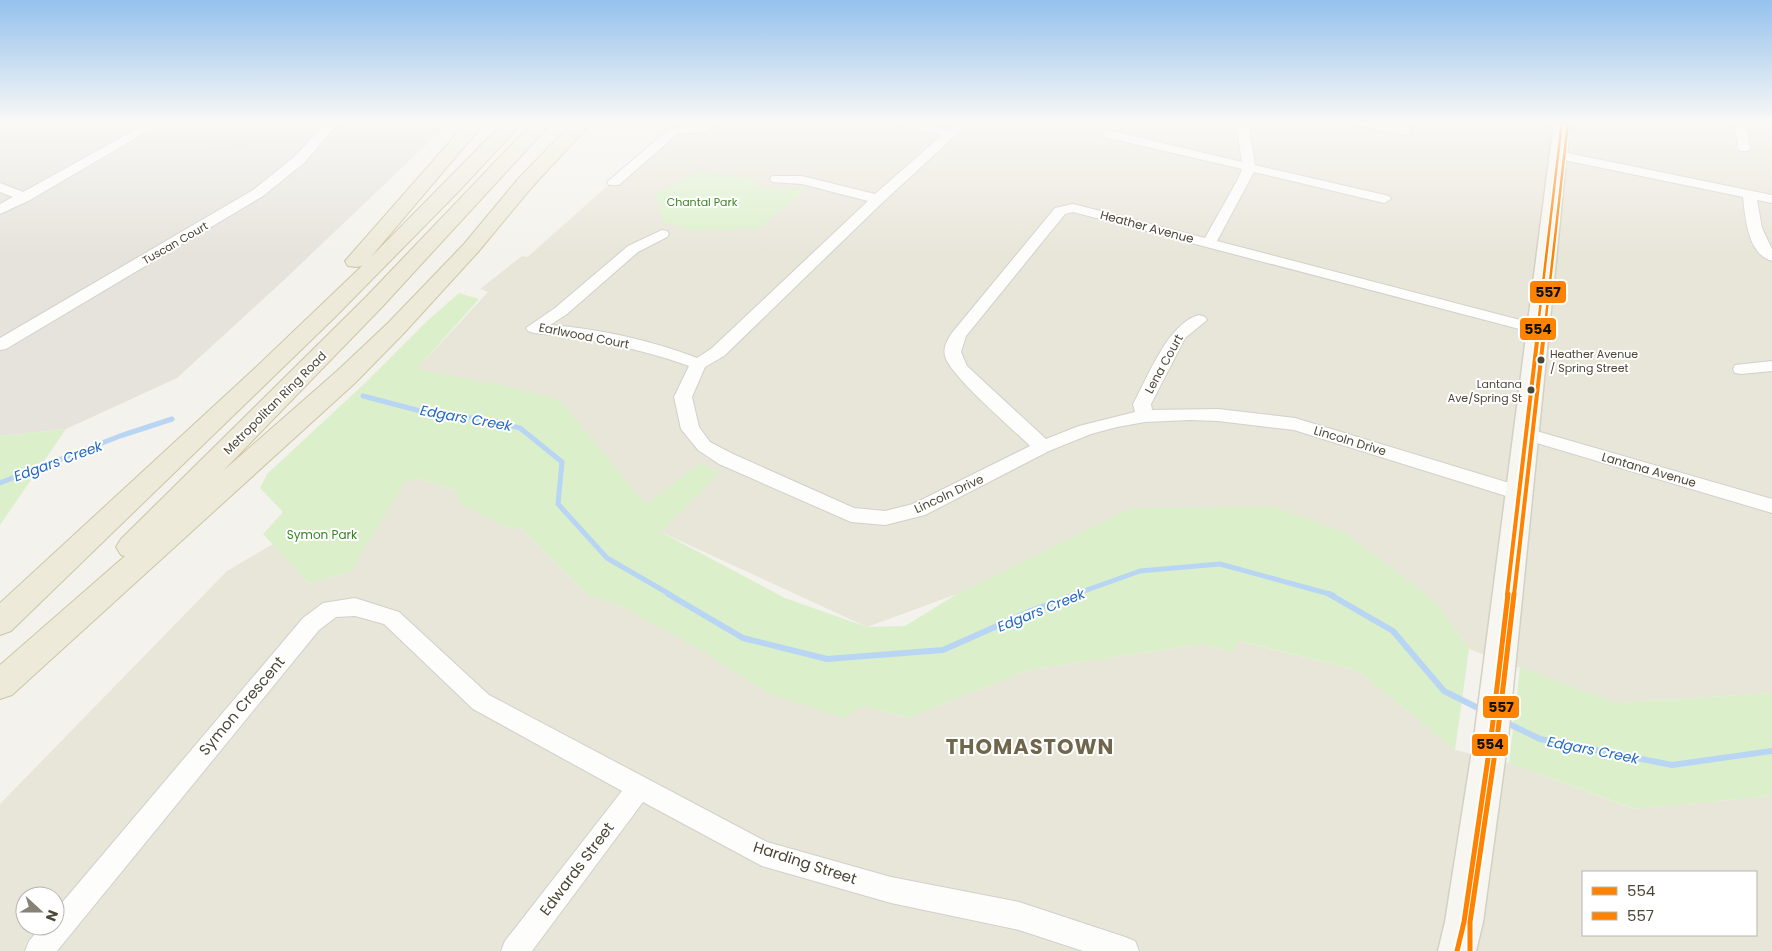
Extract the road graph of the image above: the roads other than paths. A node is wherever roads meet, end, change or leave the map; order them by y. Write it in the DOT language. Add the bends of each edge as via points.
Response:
graph roads {
  1 [pos="81,165"];
  2 [pos="294,165"];
  3 [pos="439,165"];
  4 [pos="471,165"];
  5 [pos="503,165"];
  6 [pos="541,165"];
  7 [pos="634,165"];
  8 [pos="916,165"];
  9 [pos="1242,165"];
  10 [pos="1557,165"];
  11 [pos="1609,165"];
  12 [pos="1249,167"];
  13 [pos="777,179"];
  14 [pos="614,182"];
  15 [pos="0,187"];
  16 [pos="1749,194"];
  17 [pos="25,197"];
  18 [pos="878,199"];
  19 [pos="1384,199"];
  20 [pos="1772,199"];
  21 [pos="0,210"];
  22 [pos="662,234"];
  23 [pos="1209,244"];
  24 [pos="1772,257"];
  25 [pos="1199,320"];
  26 [pos="1537,329"];
  27 [pos="0,345"];
  28 [pos="698,364"];
  29 [pos="1772,366"];
  30 [pos="1740,369"];
  31 [pos="1145,416"];
  32 [pos="206,429"];
  33 [pos="1526,434"];
  34 [pos="1043,447"];
  35 [pos="1519,494"];
  36 [pos="1772,506"];
  37 [pos="0,622"];
  38 [pos="0,679"];
  39 [pos="0,685"];
  40 [pos="481,702"];
  41 [pos="639,788"];
  42 [pos="1462,941"];
  43 [pos="39,951"];
  44 [pos="515,951"];
  45 [pos="1125,951"];
  1 -- 17 [label="street"];
  2 -- 27 [label="street, Tuscan Court" via="258,193"];
  3 -- 32 [label="highway"];
  4 -- 32 [label="highway" via="387,253"];
  5 -- 38 [label="highway, Metropolitan Ring Road" via="381,296"];
  6 -- 39 [label="highway" via="471,248 354,370"];
  7 -- 14 [label="street"];
  8 -- 18 [label="street"];
  9 -- 12 [label="street"];
  10 -- 26 [label="street"];
  11 -- 16 [label="street"];
  12 -- 19 [label="street"];
  12 -- 23 [label="street"];
  13 -- 18 [label="street" via="802,180"];
  15 -- 17 [label="street"];
  16 -- 20 [label="street"];
  16 -- 24 [label="street" via="1757,239"];
  17 -- 21 [label="street"];
  18 -- 28 [label="street" via="718,352"];
  22 -- 28 [label="street, Earlwood Court" via="634,249 561,311 534,328 567,330 676,355"];
  23 -- 26 [label="street, Heather Avenue"];
  23 -- 34 [label="street, Heather Avenue" via="1081,210 1067,209 1055,214 959,334 951,351 961,370"];
  25 -- 31 [label="street, Lena Court" via="1178,336 1142,404"];
  26 -- 33 [label="street"];
  28 -- 34 [label="street, Lincoln Drive" via="684,397 690,429 704,446 850,515 885,518 918,510"];
  29 -- 30 [label="street"];
  31 -- 34 [label="street, Lincoln Drive" via="1085,430"];
  31 -- 35 [label="street, Lincoln Drive" via="1218,415 1295,424"];
  32 -- 37 [label="highway"];
  33 -- 35 [label="street"];
  33 -- 36 [label="street, Lantana Avenue"];
  35 -- 42 [label="street" via="1491,738"];
  40 -- 41 [label="street, Harding Street"];
  40 -- 43 [label="street, Symon Crescent" via="391,618 355,606 331,609 311,624"];
  41 -- 44 [label="street, Edwards Street"];
  41 -- 45 [label="street, Harding Street" via="762,853 891,890 1019,916"];
}
